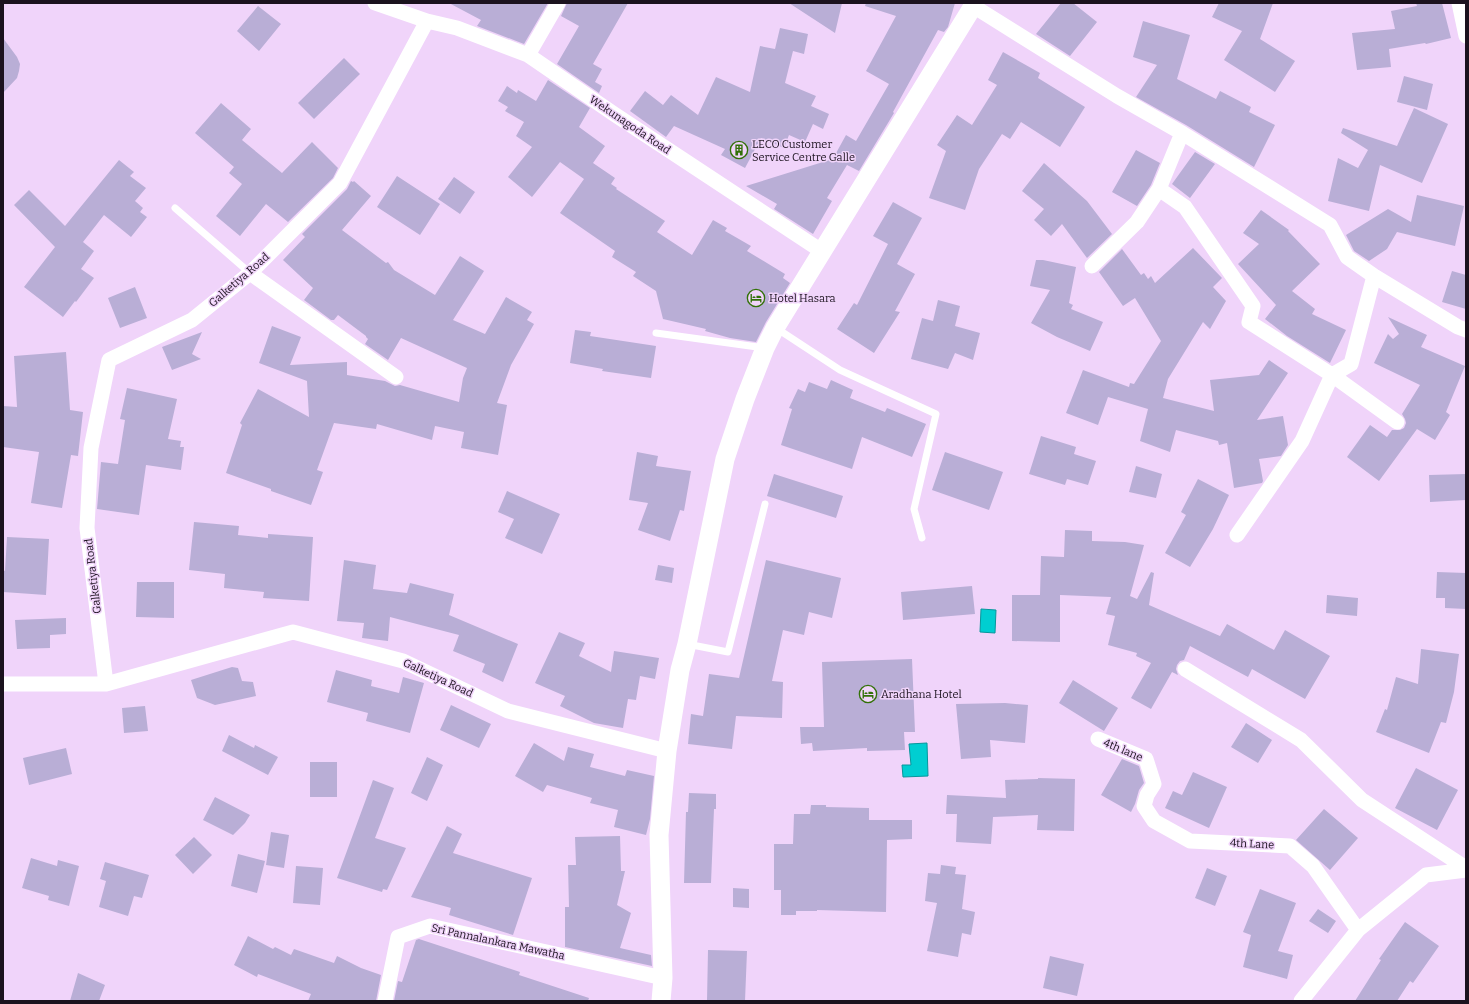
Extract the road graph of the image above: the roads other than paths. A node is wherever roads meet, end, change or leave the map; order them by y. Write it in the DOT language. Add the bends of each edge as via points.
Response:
graph roads {
  1 [pos="375,3"];
  2 [pos="379,3"];
  3 [pos="558,3"];
  4 [pos="1459,3"];
  5 [pos="974,5"];
  6 [pos="396,10"];
  7 [pos="427,21"];
  8 [pos="1466,36"];
  9 [pos="528,55"];
  10 [pos="1182,133"];
  11 [pos="1159,189"];
  12 [pos="175,208"];
  13 [pos="822,252"];
  14 [pos="1092,266"];
  15 [pos="250,273"];
  16 [pos="1374,276"];
  17 [pos="776,328"];
  18 [pos="1466,330"];
  19 [pos="656,333"];
  20 [pos="765,348"];
  21 [pos="1332,375"];
  22 [pos="396,377"];
  23 [pos="1397,422"];
  24 [pos="765,504"];
  25 [pos="1237,535"];
  26 [pos="922,538"];
  27 [pos="687,644"];
  28 [pos="1185,669"];
  29 [pos="3,684"];
  30 [pos="106,684"];
  31 [pos="1098,739"];
  32 [pos="667,751"];
  33 [pos="1154,784"];
  34 [pos="1466,869"];
  35 [pos="1358,930"];
  36 [pos="663,978"];
  37 [pos="385,1001"];
  38 [pos="661,1001"];
  39 [pos="1301,1001"];
  1 -- 6 [label="street"];
  2 -- 6 [label="street"];
  3 -- 9 [label="street"];
  4 -- 8 [label="street"];
  5 -- 10 [label="street" via="1117,96"];
  5 -- 13 [label="street"];
  6 -- 7 [label="street, Wekunagoda Road"];
  7 -- 9 [label="street, Wekunagoda Road" via="457,28"];
  7 -- 15 [label="street, Galketiya Road" via="340,184"];
  9 -- 13 [label="street, Wekunagoda Road"];
  10 -- 11 [label="street"];
  10 -- 16 [label="street" via="1330,226 1347,257"];
  11 -- 14 [label="street" via="1137,222"];
  11 -- 21 [label="street" via="1186,207 1253,306 1249,322"];
  12 -- 15 [label="lane"];
  13 -- 17 [label="street"];
  15 -- 22 [label="street"];
  15 -- 30 [label="street, Galketiya Road" via="192,320 109,360 91,448 87,528"];
  16 -- 18 [label="street"];
  16 -- 21 [label="street" via="1351,364"];
  17 -- 20 [label="street"];
  17 -- 26 [label="lane" via="840,370 936,414 914,510"];
  19 -- 20 [label="lane"];
  20 -- 27 [label="street" via="725,459"];
  21 -- 23 [label="street"];
  21 -- 25 [label="street" via="1302,442"];
  24 -- 27 [label="lane" via="728,652"];
  27 -- 32 [label="street" via="680,670"];
  28 -- 34 [label="street" via="1301,740 1362,800"];
  29 -- 30 [label="street"];
  30 -- 32 [label="street, Galketiya Road" via="293,632 403,661 508,711"];
  31 -- 33 [label="street, 4th lane" via="1146,759"];
  32 -- 36 [label="street" via="659,835"];
  33 -- 35 [label="street, 4th Lane" via="1144,806 1154,821 1190,841 1290,846 1313,866"];
  34 -- 35 [label="street" via="1426,875"];
  35 -- 39 [label="street"];
  36 -- 37 [label="street, Sri Pannalankara Mawatha" via="430,926 398,937"];
  36 -- 38 [label="street"];
}
